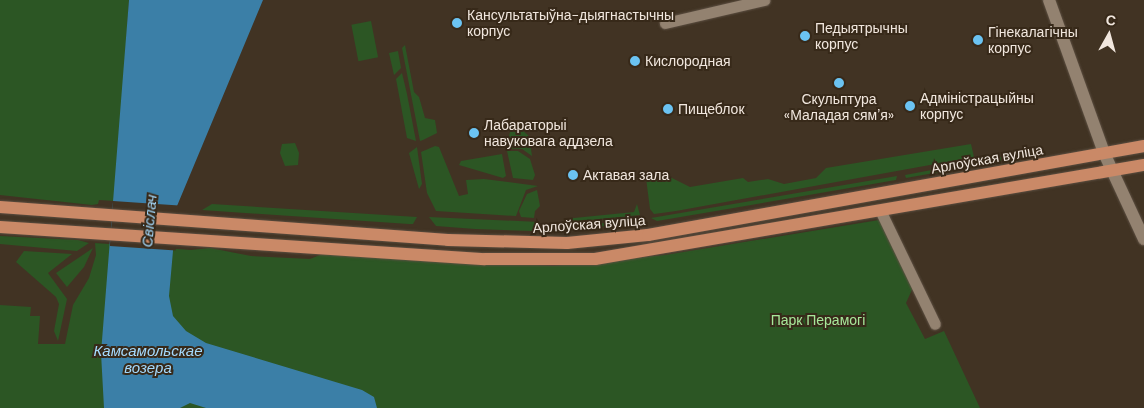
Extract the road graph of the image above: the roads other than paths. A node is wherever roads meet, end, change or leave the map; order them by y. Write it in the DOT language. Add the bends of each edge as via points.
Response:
graph roads {
  1 [pos="764,0"];
  2 [pos="1048,0"];
  3 [pos="665,23"];
  4 [pos="1144,146"];
  5 [pos="1104,154"];
  6 [pos="1144,165"];
  7 [pos="1111,170"];
  8 [pos="0,207"];
  9 [pos="881,212"];
  10 [pos="0,227"];
  11 [pos="1144,239"];
  12 [pos="448,240"];
  13 [pos="438,256"];
  14 [pos="935,324"];
  1 -- 3 [label="street"];
  2 -- 5 [label="street"];
  4 -- 5 [label="main road, Арлоўская вуліца"];
  5 -- 7 [label="street"];
  5 -- 12 [label="main road, Арлоўская вуліца" via="648,235 567,243"];
  6 -- 7 [label="main road"];
  7 -- 9 [label="main road"];
  7 -- 11 [label="street"];
  8 -- 12 [label="main road, Арлоўская вуліца"];
  9 -- 13 [label="main road" via="595,259 532,261"];
  9 -- 14 [label="street"];
  10 -- 13 [label="main road"];
  12 -- 13 [label="main road" via="437,245"];
}
